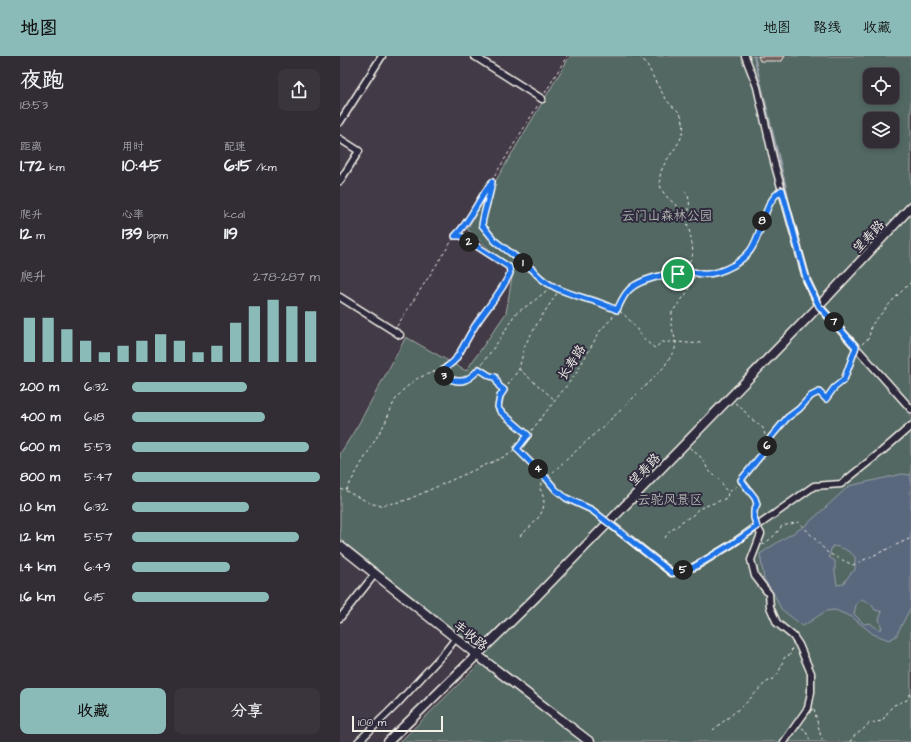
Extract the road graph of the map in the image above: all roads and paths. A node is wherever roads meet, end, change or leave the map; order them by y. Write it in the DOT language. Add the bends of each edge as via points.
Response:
graph roads {
  1 [pos="382,56"];
  2 [pos="474,56"];
  3 [pos="567,56"];
  4 [pos="639,56"];
  5 [pos="746,56"];
  6 [pos="542,99"];
  7 [pos="340,122"];
  8 [pos="340,139"];
  9 [pos="340,181"];
  10 [pos="492,182"];
  11 [pos="782,190"];
  12 [pos="685,191"];
  13 [pos="911,207"];
  14 [pos="687,222"];
  15 [pos="455,236"];
  16 [pos="695,272"];
  17 [pos="678,274"];
  18 [pos="911,282"];
  19 [pos="552,286"];
  20 [pos="558,288"];
  21 [pos="340,297"];
  22 [pos="819,306"];
  23 [pos="617,310"];
  24 [pos="393,332"];
  25 [pos="400,335"];
  26 [pos="676,342"];
  27 [pos="702,342"];
  28 [pos="856,347"];
  29 [pos="479,369"];
  30 [pos="519,369"];
  31 [pos="441,375"];
  32 [pos="504,390"];
  33 [pos="731,397"];
  34 [pos="555,400"];
  35 [pos="911,409"];
  36 [pos="911,426"];
  37 [pos="528,435"];
  38 [pos="771,437"];
  39 [pos="685,444"];
  40 [pos="517,449"];
  41 [pos="546,478"];
  42 [pos="741,480"];
  43 [pos="340,490"];
  44 [pos="346,491"];
  45 [pos="728,492"];
  46 [pos="608,522"];
  47 [pos="757,527"];
  48 [pos="520,536"];
  49 [pos="665,538"];
  50 [pos="911,538"];
  51 [pos="340,546"];
  52 [pos="754,550"];
  53 [pos="375,574"];
  54 [pos="340,618"];
  55 [pos="793,636"];
  56 [pos="456,638"];
  57 [pos="477,655"];
  58 [pos="911,692"];
  59 [pos="809,703"];
  60 [pos="796,724"];
  61 [pos="713,730"];
  62 [pos="358,742"];
  63 [pos="388,742"];
  64 [pos="590,742"];
  65 [pos="784,742"];
  66 [pos="811,742"];
  67 [pos="824,742"];
  68 [pos="850,742"];
  1 -- 7 [label="street"];
  2 -- 6 [label="street"];
  3 -- 6 [label="path"];
  4 -- 14 [label="path" via="648,64 662,93 682,116 685,128 660,175 665,195 681,211"];
  5 -- 11 [label="street" via="757,87"];
  6 -- 10 [label="path"];
  8 -- 9 [label="street" via="359,151"];
  10 -- 15 [label="path" via="467,223"];
  10 -- 19 [label="path" via="482,225 495,241"];
  11 -- 16 [label="path, 长寿路" via="770,206 750,252 734,265 716,273"];
  11 -- 22 [label="street" via="807,281"];
  12 -- 14 [label="path" via="690,202"];
  13 -- 22 [label="street, 望寿路"];
  14 -- 17 [label="path" via="693,251 691,258"];
  15 -- 24 [label="path"];
  15 -- 31 [label="path" via="461,236 509,267 510,273 454,361 441,371"];
  16 -- 17 [label="path, 长寿路"];
  16 -- 26 [label="path" via="686,294 672,312 671,325"];
  17 -- 23 [label="path, 长寿路" via="650,279 635,285 628,291"];
  18 -- 28 [label="path" via="874,322 865,343"];
  19 -- 20 [label="path"];
  19 -- 29 [label="path" via="515,314"];
  20 -- 23 [label="path"];
  20 -- 30 [label="path" via="525,345"];
  21 -- 24 [label="street"];
  22 -- 28 [label="street"];
  22 -- 33 [label="street, 望寿路"];
  23 -- 26 [label="path" via="629,319 655,348 662,342"];
  23 -- 34 [label="path, 长寿路" via="600,331 575,375"];
  24 -- 25 [label="street"];
  26 -- 27 [label="path"];
  26 -- 41 [label="path" via="672,355 660,372"];
  28 -- 35 [label="street"];
  28 -- 38 [label="path" via="844,380 834,388 830,396 826,399 819,392 811,396"];
  29 -- 31 [label="path" via="461,382"];
  29 -- 32 [label="path" via="495,377"];
  30 -- 32 [label="path"];
  30 -- 34 [label="path"];
  31 -- 44 [label="path" via="436,371 423,375 398,396"];
  32 -- 37 [label="path" via="500,396 500,411"];
  33 -- 38 [label="path" via="763,428 765,435"];
  33 -- 39 [label="street, 望寿路"];
  34 -- 37 [label="path, 长寿路"];
  36 -- 47 [label="street" via="841,484 814,486"];
  37 -- 40 [label="path, 长寿路"];
  38 -- 42 [label="path" via="762,454"];
  39 -- 45 [label="path" via="703,459 708,470 721,481"];
  39 -- 46 [label="street, 望寿路"];
  40 -- 41 [label="path"];
  40 -- 44 [label="path, 长寿路" via="407,500 382,505 372,504"];
  41 -- 46 [label="path" via="566,498 592,510"];
  41 -- 48 [label="path" via="540,489 544,502 541,516"];
  42 -- 45 [label="path"];
  42 -- 47 [label="path" via="755,498 757,504 754,518"];
  43 -- 44 [label="path, 长寿路"];
  45 -- 49 [label="path" via="727,498 698,509 670,530"];
  46 -- 47 [label="street" via="672,573 694,567"];
  46 -- 57 [label="street, 望寿路"];
  47 -- 52 [label="street" via="761,534"];
  50 -- 52 [label="path" via="853,565 828,553 799,522 782,526"];
  51 -- 53 [label="street, 丰收路"];
  52 -- 55 [label="street" via="751,560 755,576 769,594 772,613 777,623"];
  53 -- 54 [label="street"];
  53 -- 56 [label="street, 丰收路"];
  55 -- 59 [label="street" via="811,673"];
  55 -- 61 [label="path" via="791,654 784,658 779,672"];
  56 -- 57 [label="street, 丰收路"];
  56 -- 62 [label="street" via="397,704"];
  57 -- 63 [label="street, 望寿路"];
  57 -- 64 [label="street, 丰收路"];
  58 -- 68 [label="path" via="907,700 890,709 882,721 869,723"];
  59 -- 60 [label="street"];
  59 -- 67 [label="path" via="814,708 820,737"];
  60 -- 65 [label="street"];
  60 -- 66 [label="path" via="804,730"];
}
